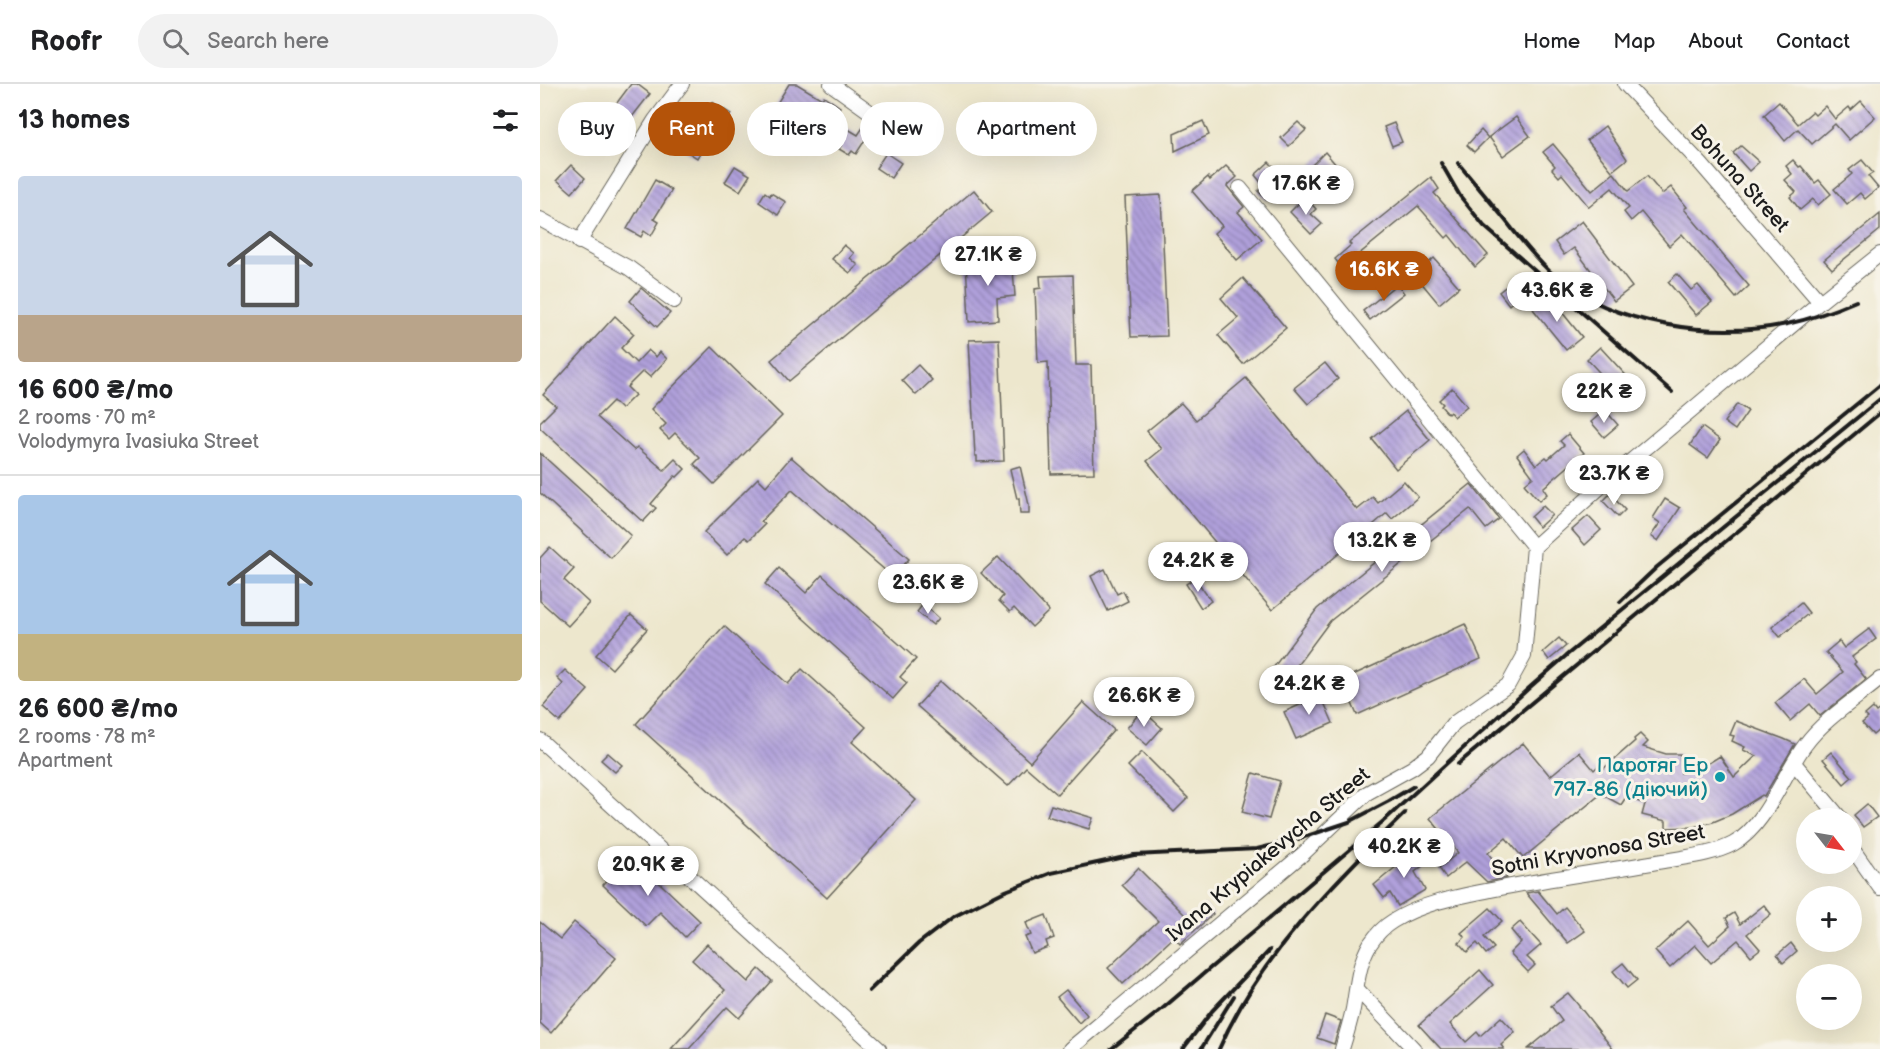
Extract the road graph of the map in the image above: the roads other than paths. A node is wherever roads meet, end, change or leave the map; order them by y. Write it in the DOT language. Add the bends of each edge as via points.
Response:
graph roads {
  1 [pos="682,84"];
  2 [pos="831,84"];
  3 [pos="1625,84"];
  4 [pos="860,105"];
  5 [pos="1240,188"];
  6 [pos="540,219"];
  7 [pos="579,242"];
  8 [pos="1880,254"];
  9 [pos="674,301"];
  10 [pos="1820,302"];
  11 [pos="1534,547"];
  12 [pos="1880,679"];
  13 [pos="540,740"];
  14 [pos="1794,763"];
  15 [pos="1832,808"];
  16 [pos="1862,862"];
  17 [pos="1880,888"];
  18 [pos="1357,989"];
  19 [pos="879,1049"];
  20 [pos="1070,1049"];
  21 [pos="1342,1049"];
  22 [pos="1414,1049"];
  1 -- 7 [label="street"];
  2 -- 4 [label="street"];
  3 -- 10 [label="street, Bohuna Street" via="1701,164"];
  5 -- 11 [label="street"];
  6 -- 7 [label="street"];
  7 -- 9 [label="street" via="629,268"];
  8 -- 10 [label="street"];
  10 -- 11 [label="street"];
  11 -- 20 [label="street, Ivana Krypiakevycha Street" via="1524,656 1508,685 1454,723 1428,756 1367,793 1304,852"];
  12 -- 14 [label="street, Sotni Kryvonosa Street" via="1817,731"];
  13 -- 19 [label="street"];
  14 -- 15 [label="street"];
  14 -- 18 [label="street, Sotni Kryvonosa Street" via="1752,828 1729,846 1445,899 1392,921 1365,953"];
  16 -- 17 [label="street"];
  18 -- 21 [label="street, Sotni Kryvonosa Street"];
  18 -- 22 [label="street"];
}
